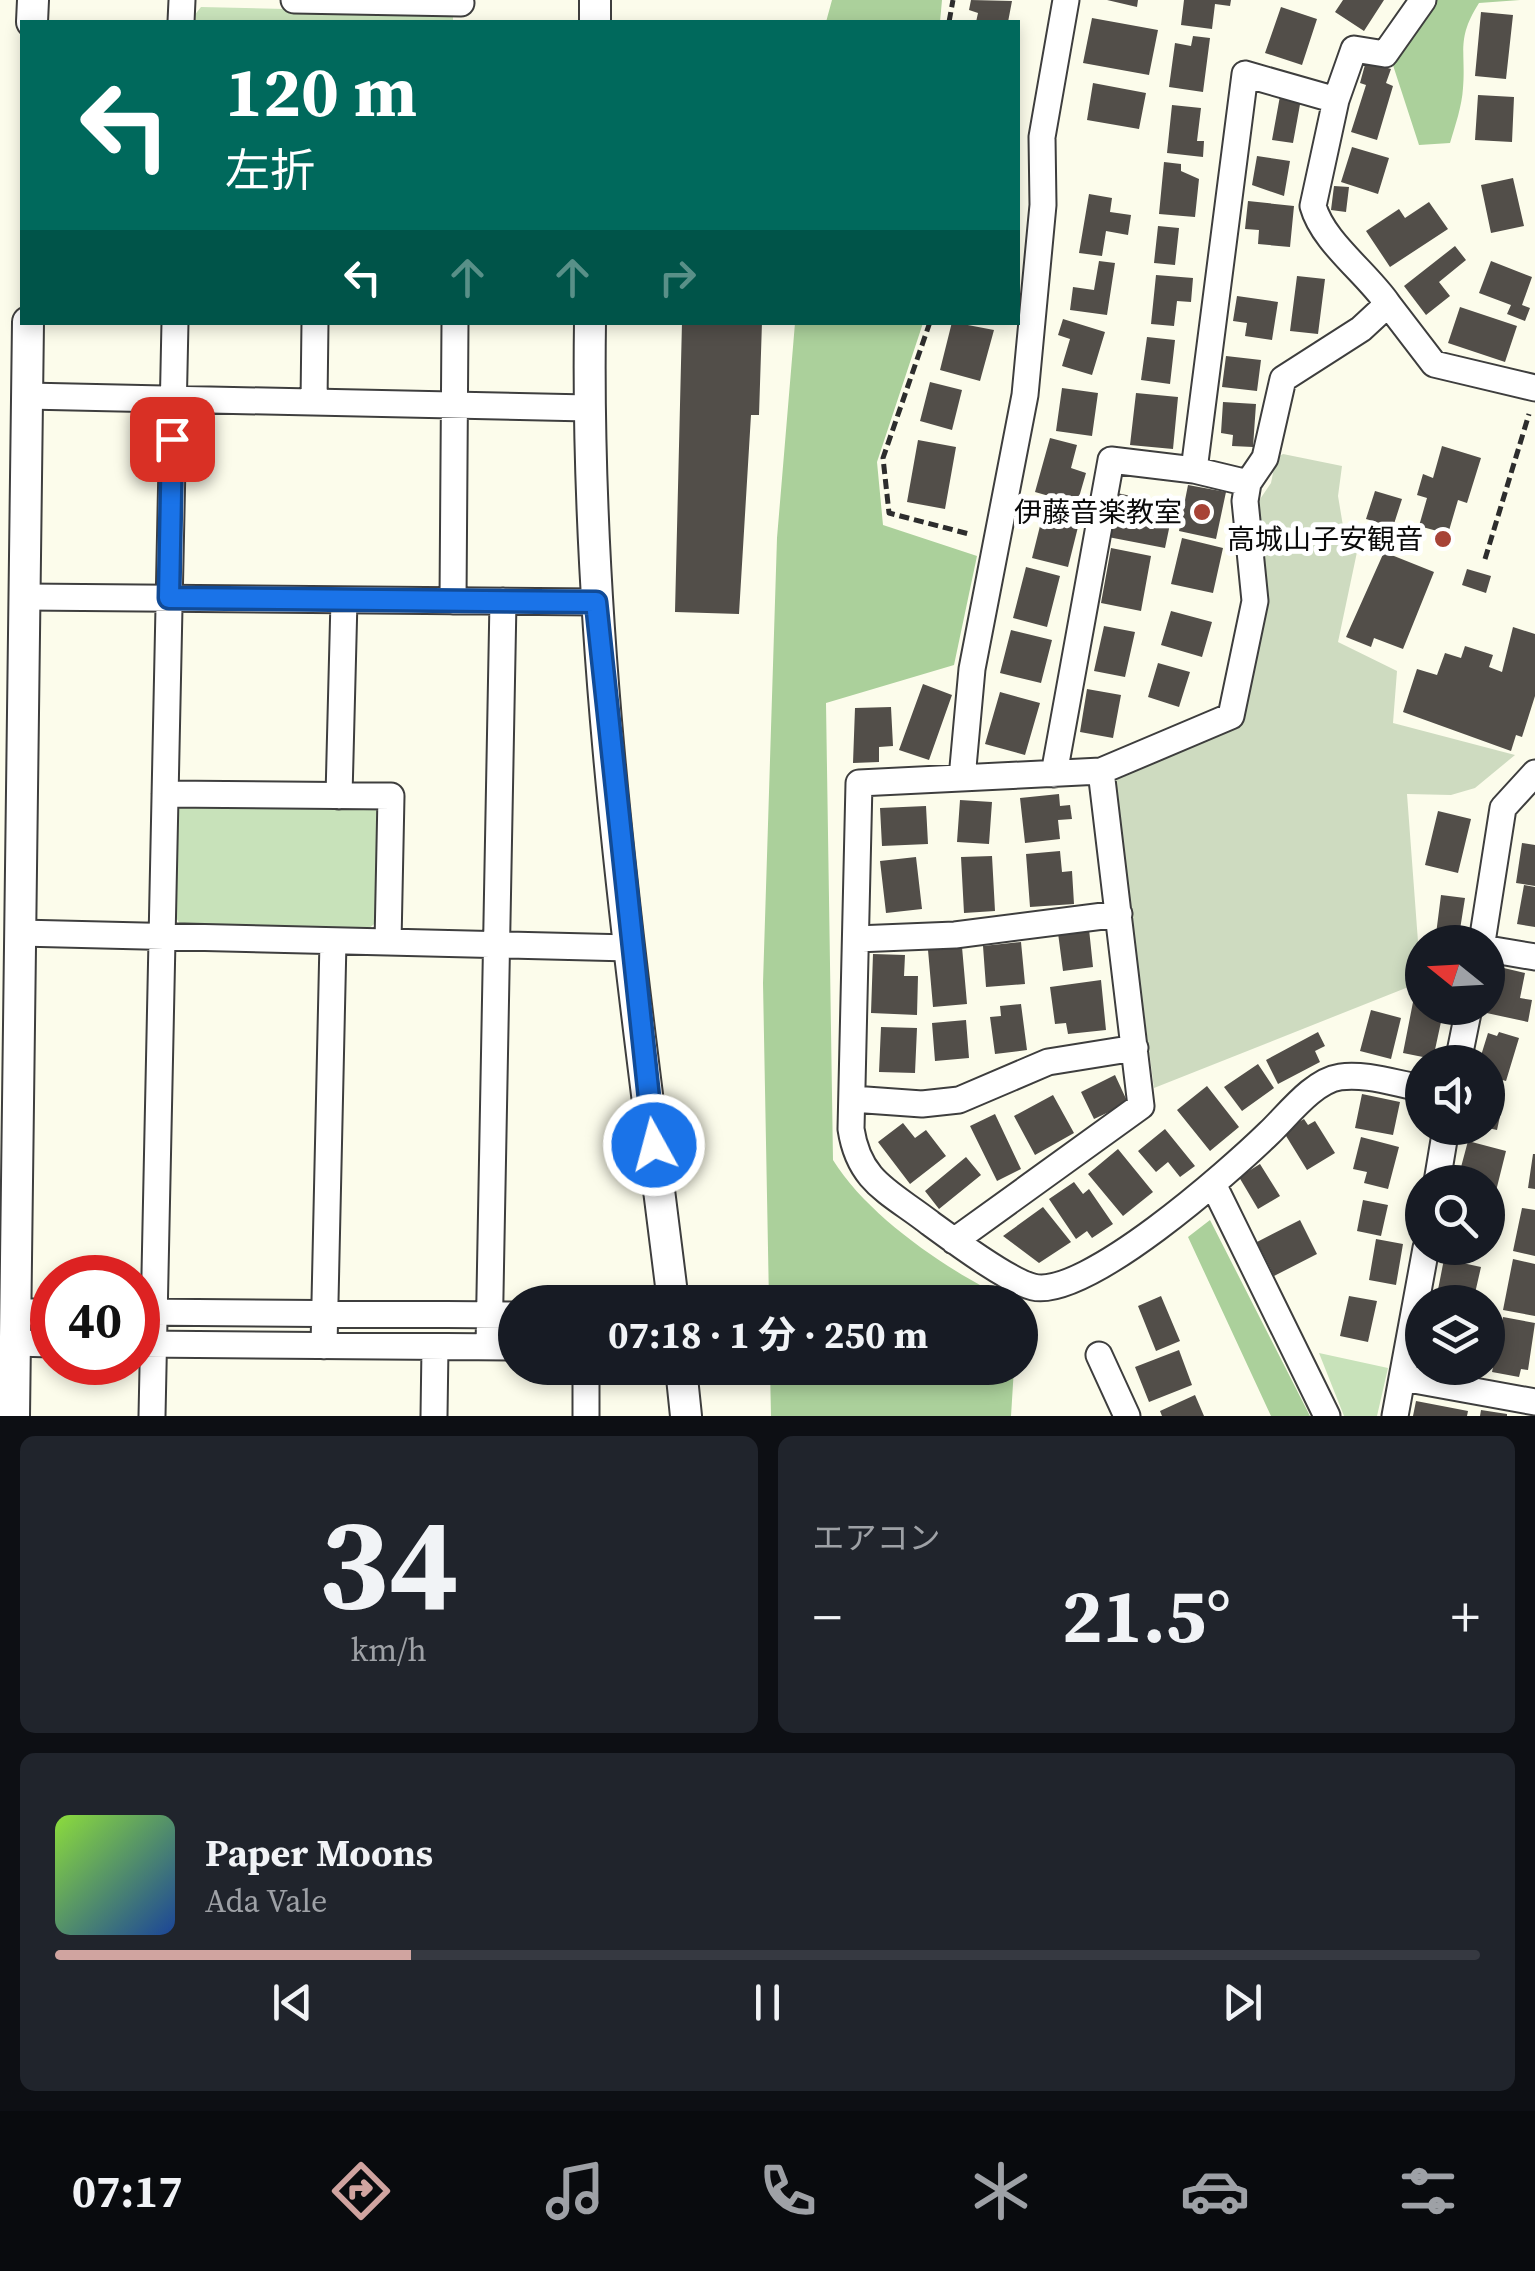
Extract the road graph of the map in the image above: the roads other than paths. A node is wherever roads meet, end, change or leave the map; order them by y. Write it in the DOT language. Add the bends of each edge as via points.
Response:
graph roads {
  1 [pos="294,0"];
  2 [pos="1066,0"];
  3 [pos="1423,0"];
  4 [pos="461,8"];
  5 [pos="1336,100"];
  6 [pos="1388,304"];
  7 [pos="28,325"];
  8 [pos="175,325"];
  9 [pos="315,325"];
  10 [pos="455,325"];
  11 [pos="590,325"];
  12 [pos="27,396"];
  13 [pos="173,400"];
  14 [pos="1532,401"];
  15 [pos="314,402"];
  16 [pos="453,406"];
  17 [pos="588,408"];
  18 [pos="1194,470"];
  19 [pos="1248,483"];
  20 [pos="25,597"];
  21 [pos="169,598"];
  22 [pos="344,600"];
  23 [pos="453,601"];
  24 [pos="503,601"];
  25 [pos="596,602"];
  26 [pos="1101,771"];
  27 [pos="1054,774"];
  28 [pos="1535,774"];
  29 [pos="962,778"];
  30 [pos="165,794"];
  31 [pos="338,796"];
  32 [pos="1119,914"];
  33 [pos="1485,925"];
  34 [pos="20,933"];
  35 [pos="162,937"];
  36 [pos="856,939"];
  37 [pos="333,940"];
  38 [pos="388,942"];
  39 [pos="497,945"];
  40 [pos="630,948"];
  41 [pos="1505,952"];
  42 [pos="1535,957"];
  43 [pos="1135,1048"];
  44 [pos="1405,1086"];
  45 [pos="852,1099"];
  46 [pos="1214,1186"];
  47 [pos="954,1241"];
  48 [pos="148,1255"];
  49 [pos="1423,1265"];
  50 [pos="502,1285"];
  51 [pos="671,1285"];
  52 [pos="16,1312"];
  53 [pos="30,1312"];
  54 [pos="160,1312"];
  55 [pos="325,1314"];
  56 [pos="498,1315"];
  57 [pos="15,1344"];
  58 [pos="30,1344"];
  59 [pos="160,1344"];
  60 [pos="324,1346"];
  61 [pos="434,1347"];
  62 [pos="498,1347"];
  63 [pos="1099,1355"];
  64 [pos="1403,1378"];
  65 [pos="149,1385"];
  66 [pos="586,1385"];
  67 [pos="683,1385"];
  68 [pos="1535,1402"];
  69 [pos="14,1416"];
  70 [pos="152,1416"];
  71 [pos="434,1416"];
  72 [pos="586,1416"];
  73 [pos="686,1416"];
  74 [pos="1127,1416"];
  75 [pos="1327,1416"];
  76 [pos="1395,1416"];
  1 -- 4 [label="street"];
  2 -- 29 [label="street" via="1042,137 1043,205 1024,395 972,669"];
  3 -- 5 [label="street" via="1385,54 1354,49"];
  5 -- 6 [label="street" via="1313,206 1317,222"];
  5 -- 18 [label="street" via="1245,74"];
  6 -- 14 [label="street" via="1434,364"];
  6 -- 19 [label="street" via="1283,379 1264,458"];
  7 -- 12 [label="street"];
  8 -- 13 [label="street"];
  9 -- 15 [label="street"];
  10 -- 16 [label="street"];
  11 -- 17 [label="street"];
  12 -- 13 [label="street"];
  12 -- 20 [label="street"];
  13 -- 15 [label="street"];
  13 -- 21 [label="street"];
  15 -- 16 [label="street"];
  16 -- 17 [label="street"];
  16 -- 23 [label="street"];
  17 -- 25 [label="street"];
  18 -- 19 [label="street"];
  18 -- 27 [label="street" via="1111,460"];
  19 -- 26 [label="street" via="1254,616 1231,716"];
  20 -- 21 [label="street"];
  20 -- 34 [label="street"];
  21 -- 22 [label="street"];
  21 -- 30 [label="street"];
  22 -- 23 [label="street"];
  22 -- 31 [label="street"];
  23 -- 24 [label="street"];
  24 -- 25 [label="street"];
  24 -- 39 [label="street"];
  25 -- 40 [label="street"];
  26 -- 27 [label="street"];
  26 -- 32 [label="street"];
  27 -- 29 [label="street"];
  28 -- 33 [label="street" via="1503,808"];
  29 -- 36 [label="street" via="859,783"];
  30 -- 31 [label="street"];
  30 -- 35 [label="street"];
  31 -- 38 [label="street" via="391,796"];
  32 -- 36 [label="street" via="955,935"];
  32 -- 43 [label="street"];
  34 -- 35 [label="street"];
  34 -- 52 [label="street"];
  35 -- 37 [label="street"];
  35 -- 48 [label="street"];
  36 -- 45 [label="street"];
  37 -- 38 [label="street"];
  37 -- 55 [label="street"];
  38 -- 39 [label="street"];
  39 -- 40 [label="street"];
  39 -- 50 [label="street"];
  40 -- 51 [label="street"];
  41 -- 42 [label="street"];
  43 -- 45 [label="street" via="1048,1062 958,1100"];
  43 -- 47 [label="street" via="1141,1106"];
  44 -- 46 [label="street" via="1338,1077 1313,1091"];
  45 -- 47 [label="street" via="854,1155 864,1172"];
  46 -- 47 [label="street" via="1060,1288 1032,1287"];
  46 -- 75 [label="street"];
  49 -- 64 [label="street"];
  52 -- 53 [label="street"];
  52 -- 57 [label="street"];
  54 -- 55 [label="street"];
  55 -- 56 [label="street"];
  55 -- 60 [label="street"];
  57 -- 58 [label="street"];
  57 -- 69 [label="street"];
  59 -- 60 [label="street"];
  60 -- 61 [label="street"];
  61 -- 62 [label="street"];
  61 -- 71 [label="street"];
  63 -- 74 [label="street"];
  64 -- 68 [label="street"];
  64 -- 76 [label="street"];
  65 -- 70 [label="street"];
  66 -- 72 [label="street"];
  67 -- 73 [label="street"];
}
